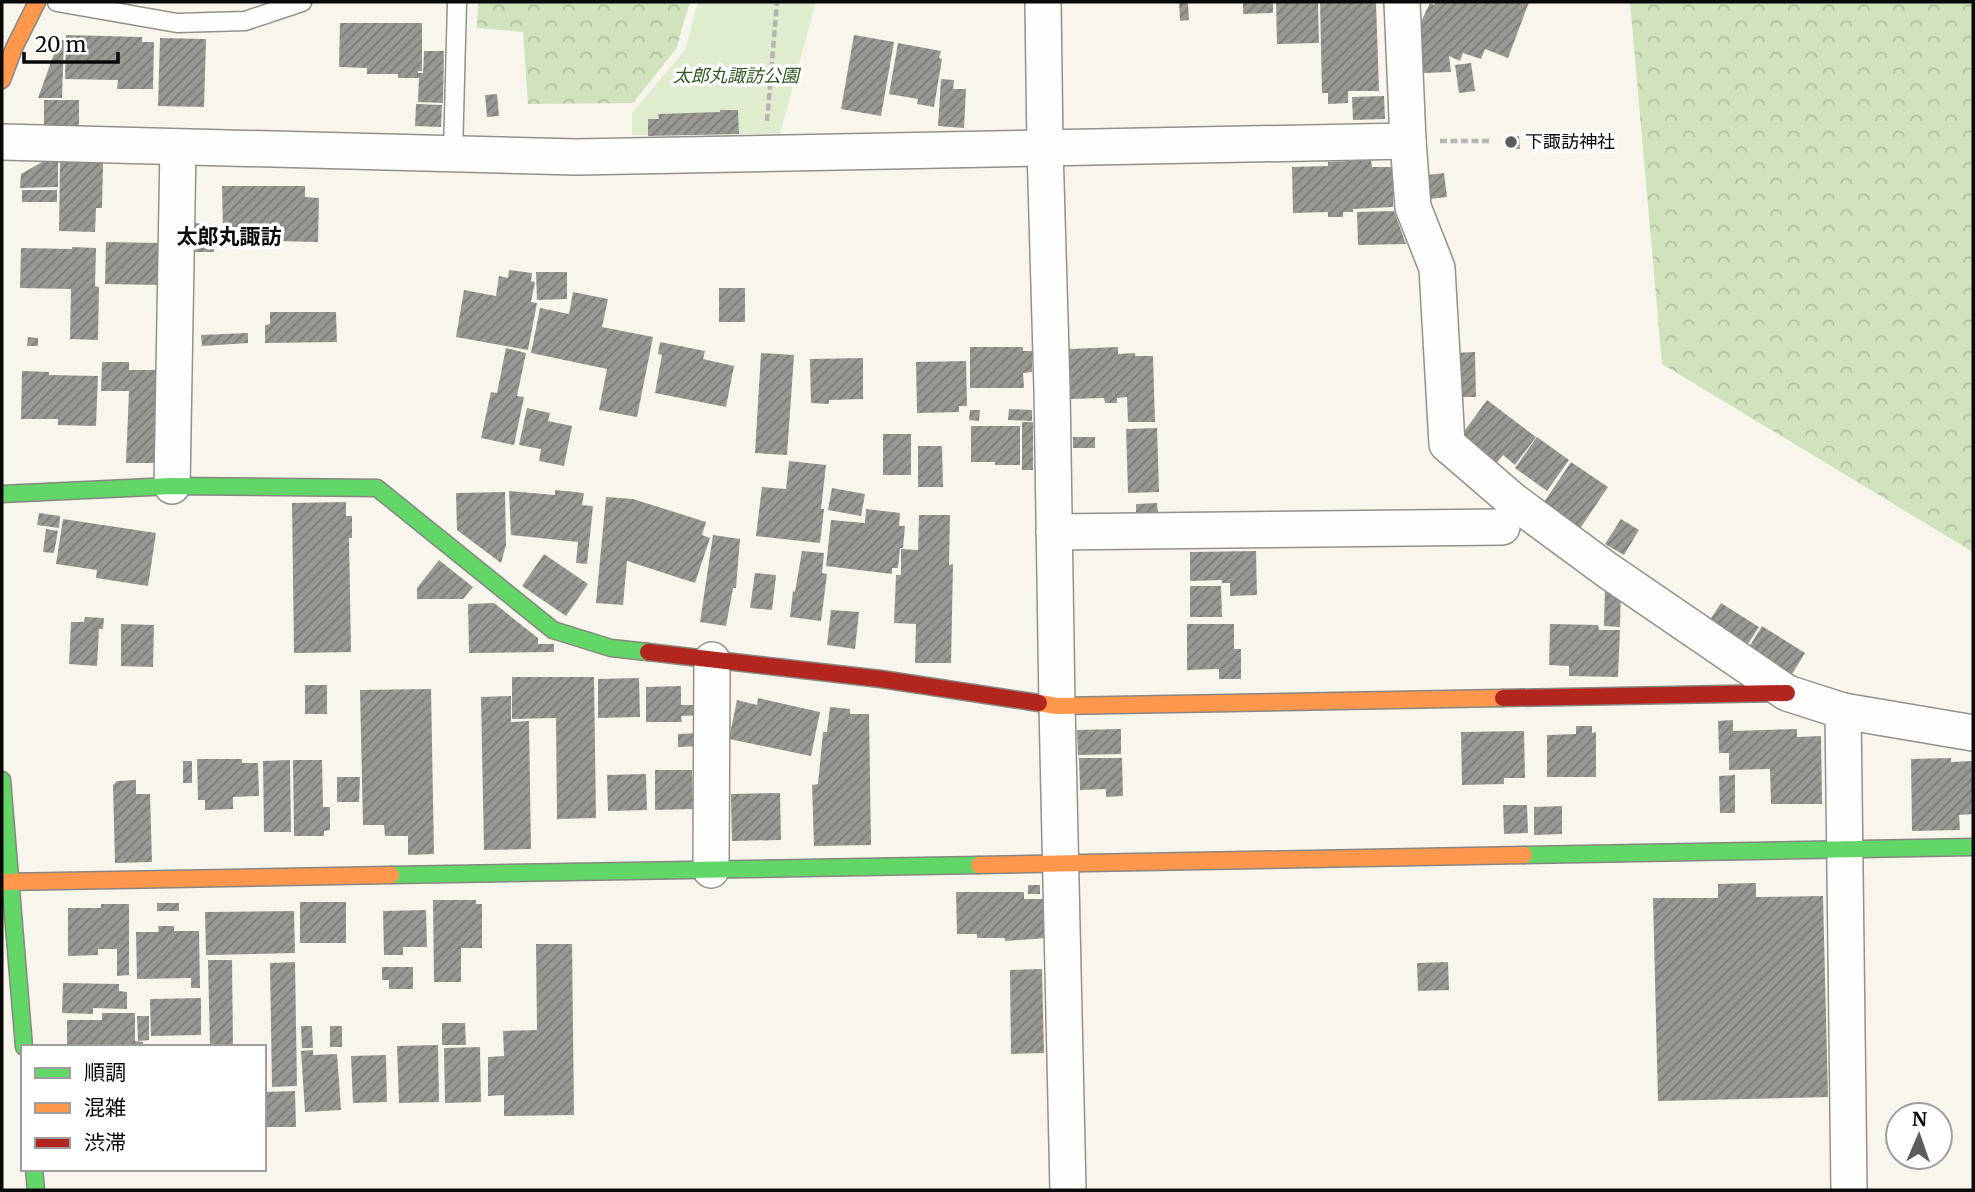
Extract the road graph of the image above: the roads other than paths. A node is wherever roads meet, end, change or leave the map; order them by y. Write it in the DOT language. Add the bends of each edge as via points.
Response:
graph roads {
  1 [pos="37,2"];
  2 [pos="57,2"];
  3 [pos="302,2"];
  4 [pos="457,2"];
  5 [pos="1043,2"];
  6 [pos="1402,2"];
  7 [pos="2,80"];
  8 [pos="1408,141"];
  9 [pos="2,142"];
  10 [pos="178,147"];
  11 [pos="1045,148"];
  12 [pos="453,154"];
  13 [pos="172,486"];
  14 [pos="2,494"];
  15 [pos="1502,527"];
  16 [pos="1054,532"];
  17 [pos="712,660"];
  18 [pos="1787,692"];
  19 [pos="1056,706"];
  20 [pos="1843,711"];
  21 [pos="1973,733"];
  22 [pos="2,780"];
  23 [pos="1973,847"];
  24 [pos="1844,849"];
  25 [pos="1061,864"];
  26 [pos="711,870"];
  27 [pos="6,882"];
  28 [pos="24,1045"];
  29 [pos="34,1171"];
  30 [pos="36,1190"];
  31 [pos="1068,1190"];
  32 [pos="1849,1190"];
  1 -- 7 [label="street"];
  2 -- 3 [label="lane" via="177,23 245,21"];
  4 -- 12 [label="lane"];
  5 -- 11 [label="street"];
  6 -- 8 [label="street"];
  8 -- 11 [label="street"];
  8 -- 18 [label="street" via="1413,207 1437,268 1447,444 1512,500 1607,570"];
  9 -- 10 [label="street"];
  10 -- 12 [label="street"];
  10 -- 13 [label="street"];
  11 -- 12 [label="street" via="576,157"];
  11 -- 16 [label="street"];
  13 -- 14 [label="street"];
  13 -- 17 [label="street" via="377,488 553,630 611,648"];
  15 -- 16 [label="street"];
  16 -- 19 [label="street"];
  17 -- 19 [label="street" via="881,679"];
  17 -- 26 [label="street"];
  18 -- 19 [label="street"];
  18 -- 20 [label="street"];
  19 -- 25 [label="street"];
  20 -- 21 [label="street"];
  20 -- 24 [label="street"];
  22 -- 27 [label="street"];
  23 -- 24 [label="street"];
  24 -- 25 [label="street"];
  24 -- 32 [label="street"];
  25 -- 26 [label="street"];
  25 -- 31 [label="street"];
  26 -- 27 [label="street"];
  27 -- 28 [label="street"];
  29 -- 30 [label="street"];
}
